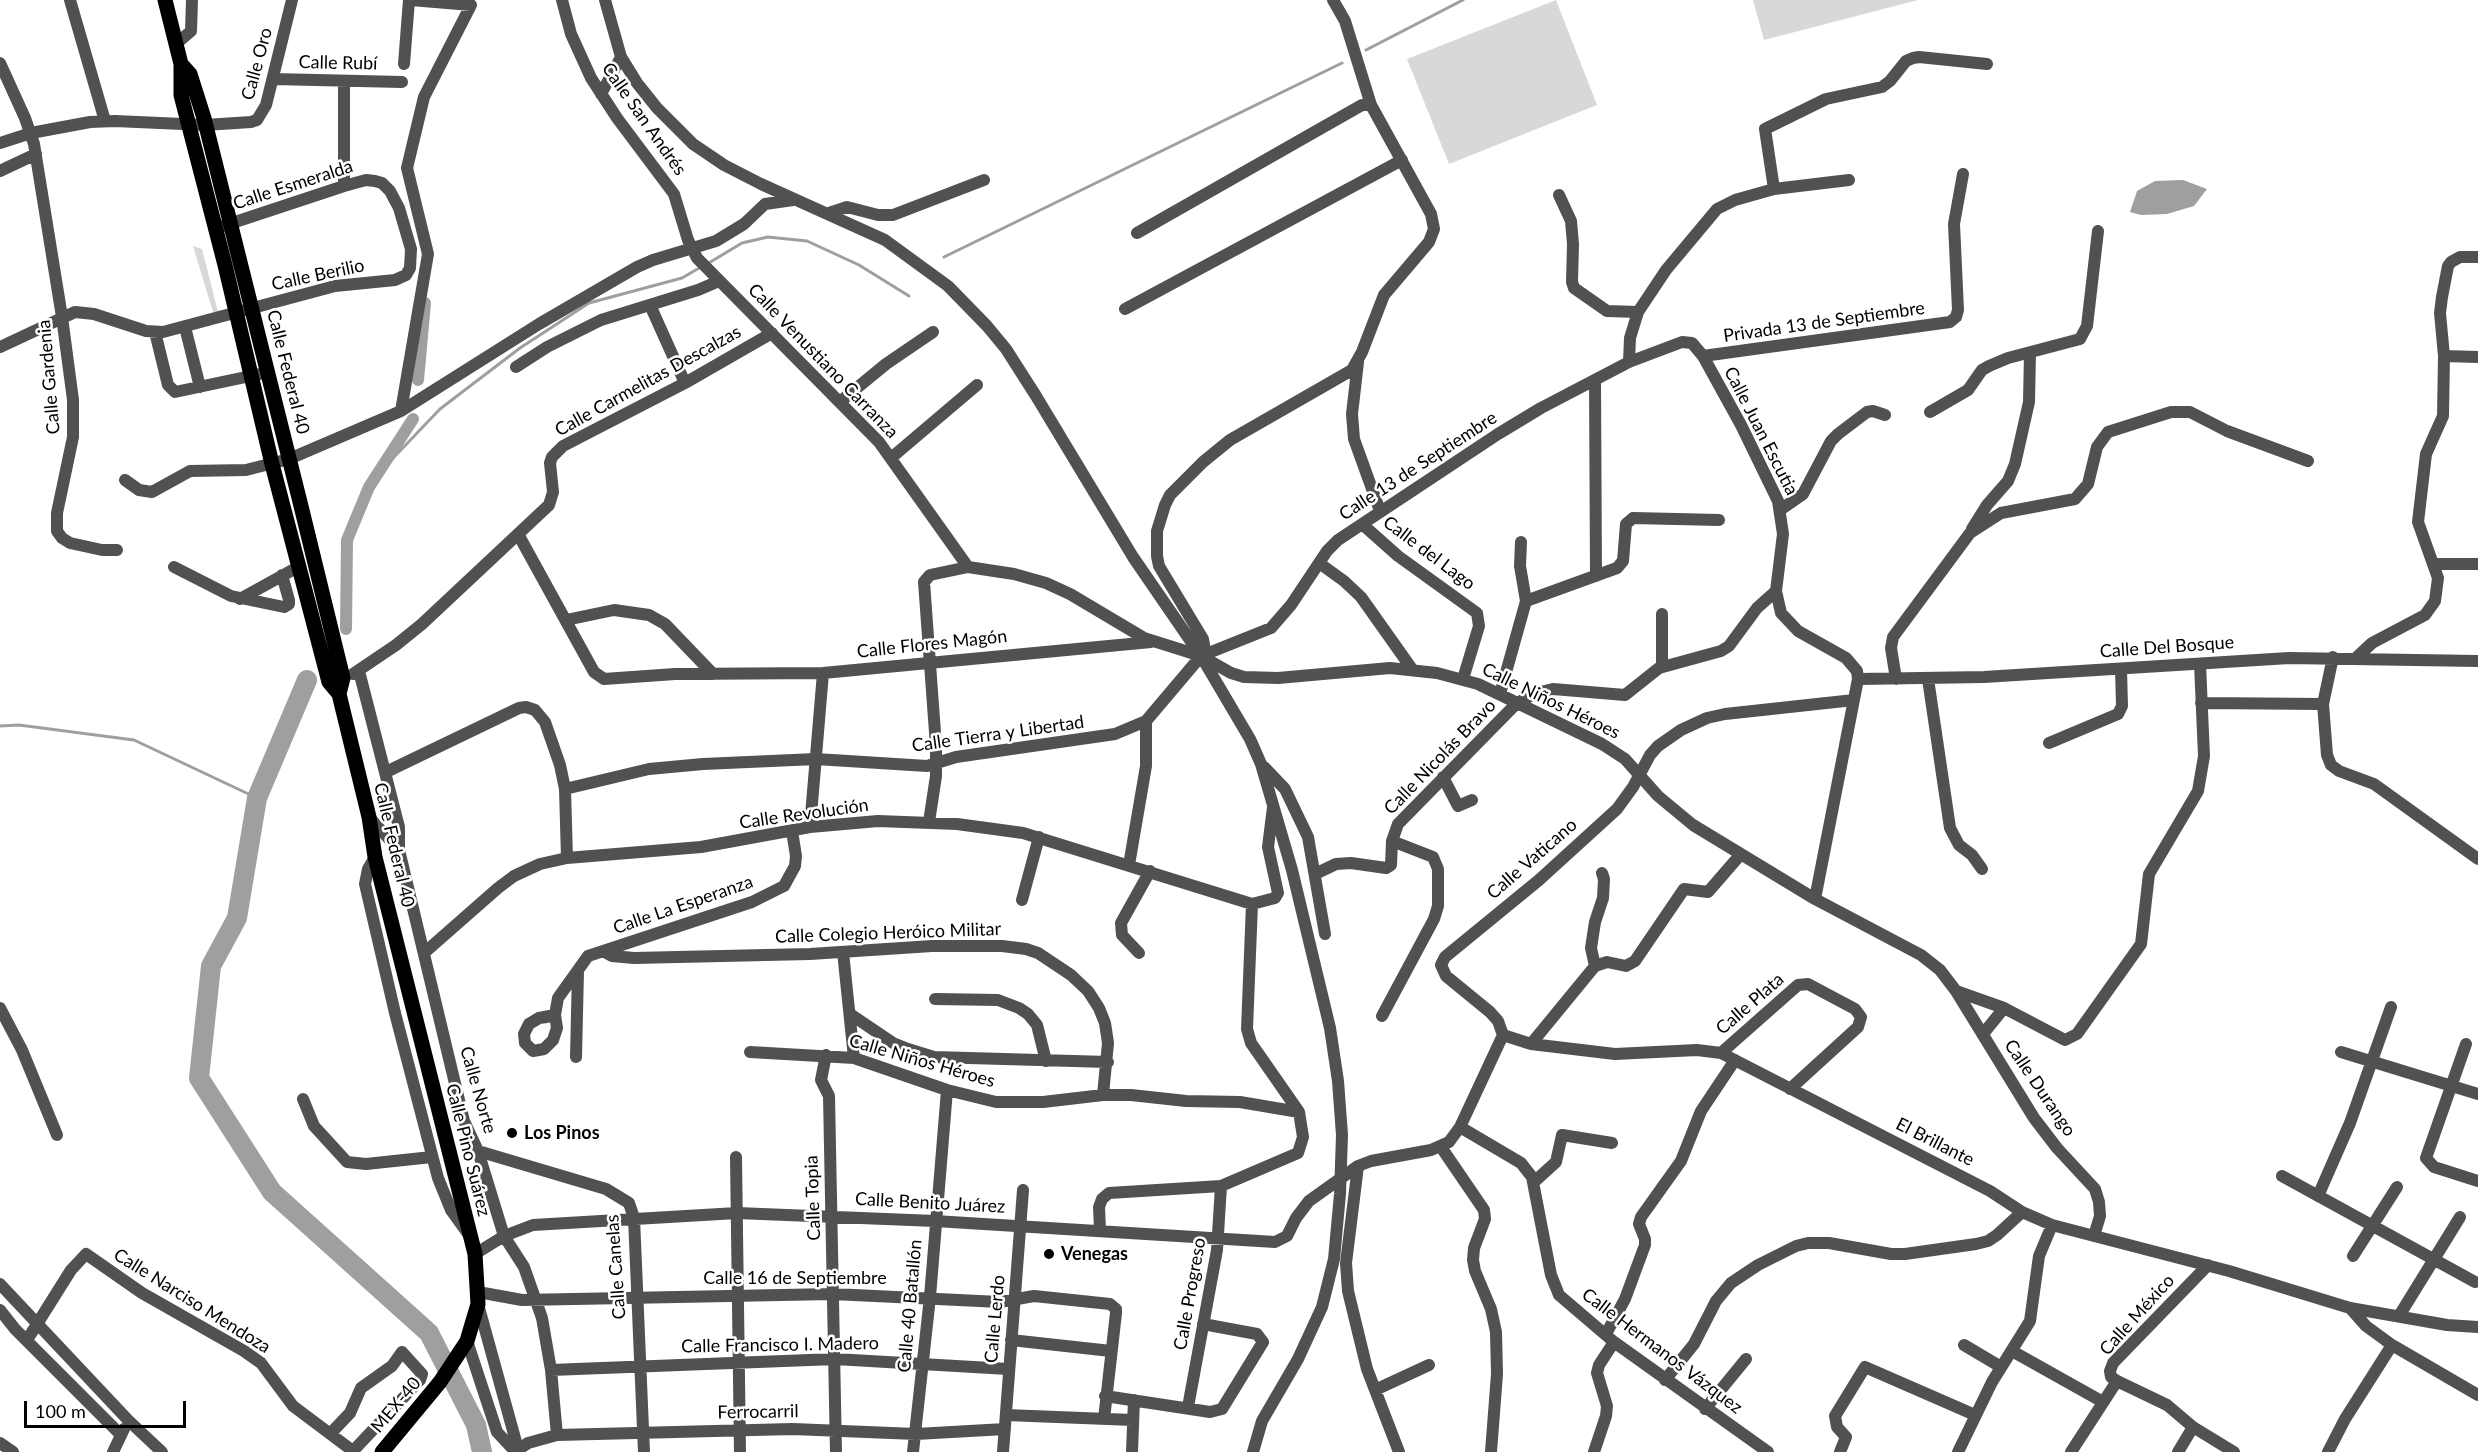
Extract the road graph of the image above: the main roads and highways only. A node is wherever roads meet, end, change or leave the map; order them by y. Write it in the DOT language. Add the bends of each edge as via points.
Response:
graph roads {
  1 [pos="165,0"];
  2 [pos="181,64"];
  3 [pos="216,165"];
  4 [pos="201,170"];
  5 [pos="337,685"];
  6 [pos="403,969"];
  7 [pos="467,1341"];
  8 [pos="381,1450"];
  1 -- 2 [label="main road, Calle Federal 40"];
  2 -- 3 [label="main road, Calle Federal 40" via="195,85"];
  2 -- 4 [label="main road, Calle Federal 40" via="181,95"];
  3 -- 4 [label="main road"];
  3 -- 5 [label="main road, Calle Federal 40" via="289,459"];
  4 -- 5 [label="main road, Calle Federal 40" via="298,567"];
  5 -- 6 [label="main road, Calle Federal 40"];
  6 -- 7 [label="main road, Calle Pino Suárez" via="475,1254 478,1298"];
  7 -- 8 [label="main road, MEX-40" via="440,1382"];
}
